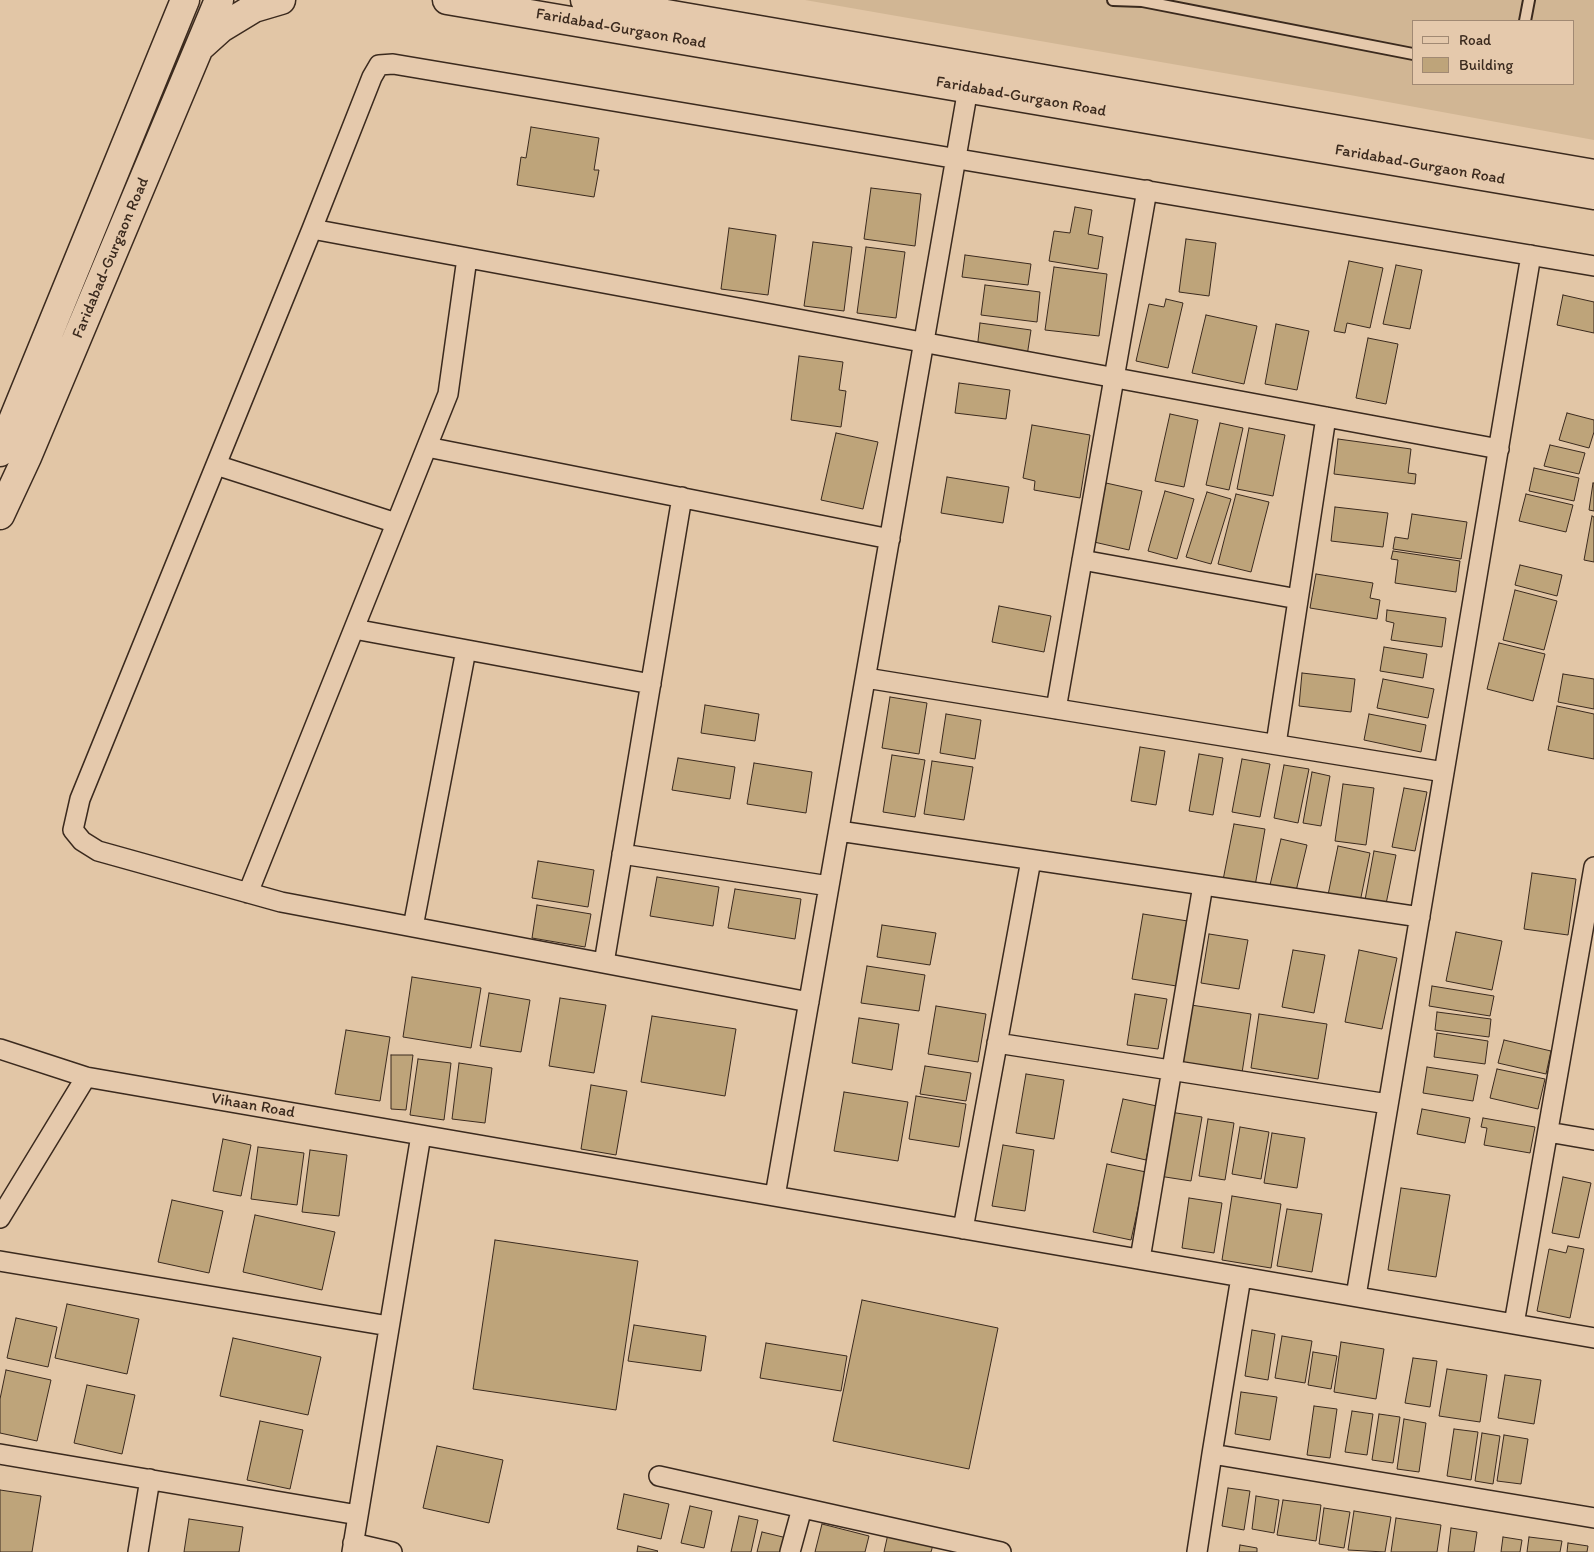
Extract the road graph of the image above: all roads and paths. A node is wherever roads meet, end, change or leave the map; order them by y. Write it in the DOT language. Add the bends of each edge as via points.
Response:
graph roads {
  1 [pos="185,0"];
  2 [pos="219,0"];
  3 [pos="281,0"];
  4 [pos="447,0"];
  5 [pos="586,0"];
  6 [pos="1114,0"];
  7 [pos="1142,0"];
  8 [pos="1529,0"];
  9 [pos="1525,20"];
  10 [pos="199,48"];
  11 [pos="1412,54"];
  12 [pos="970,77"];
  13 [pos="956,157"];
  14 [pos="1594,174"];
  15 [pos="1147,190"];
  16 [pos="1594,195"];
  17 [pos="312,229"];
  18 [pos="1531,255"];
  19 [pos="467,258"];
  20 [pos="1594,266"];
  21 [pos="924,342"];
  22 [pos="1114,377"];
  23 [pos="1326,417"];
  24 [pos="427,447"];
  25 [pos="1499,449"];
  26 [pos="0,452"];
  27 [pos="216,465"];
  28 [pos="682,498"];
  29 [pos="0,515"];
  30 [pos="396,523"];
  31 [pos="890,539"];
  32 [pos="1082,560"];
  33 [pos="1298,599"];
  34 [pos="354,629"];
  35 [pos="466,650"];
  36 [pos="866,678"];
  37 [pos="651,684"];
  38 [pos="1056,709"];
  39 [pos="1276,744"];
  40 [pos="1444,772"];
  41 [pos="839,831"];
  42 [pos="622,854"];
  43 [pos="1031,860"];
  44 [pos="1594,867"];
  45 [pos="1203,885"];
  46 [pos="829,886"];
  47 [pos="248,893"];
  48 [pos="1420,917"];
  49 [pos="413,927"];
  50 [pos="1586,954"];
  51 [pos="604,963"];
  52 [pos="809,1002"];
  53 [pos="997,1043"];
  54 [pos="0,1049"];
  55 [pos="1172,1070"];
  56 [pos="86,1077"];
  57 [pos="1388,1104"];
  58 [pos="1548,1132"];
  59 [pos="421,1135"];
  60 [pos="1594,1140"];
  61 [pos="775,1196"];
  62 [pos="0,1218"];
  63 [pos="963,1228"];
  64 [pos="1140,1259"];
  65 [pos="0,1261"];
  66 [pos="1241,1277"];
  67 [pos="1356,1296"];
  68 [pos="1514,1324"];
  69 [pos="389,1326"];
  70 [pos="1594,1338"];
  71 [pos="0,1454"];
  72 [pos="1212,1454"];
  73 [pos="659,1476"];
  74 [pos="150,1479"];
  75 [pos="802,1508"];
  76 [pos="358,1515"];
  77 [pos="1594,1518"];
  78 [pos="939,1545"];
  79 [pos="352,1548"];
  80 [pos="138,1552"];
  81 [pos="392,1552"];
  82 [pos="790,1552"];
  83 [pos="1002,1552"];
  84 [pos="1197,1552"];
  1 -- 26 [label="main road, Faridabad-Gurgaon Road"];
  2 -- 10 [label="main road, Faridabad-Gurgaon Road"];
  3 -- 10 [label="main road" via="254,8 222,28"];
  4 -- 12 [label="main road, Faridabad-Gurgaon Road"];
  5 -- 12 [label="main road, Faridabad-Gurgaon Road"];
  6 -- 7 [label="lane"];
  7 -- 11 [label="lane"];
  8 -- 9 [label="lane"];
  10 -- 29 [label="main road, Faridabad-Gurgaon Road"];
  12 -- 13 [label="street"];
  12 -- 14 [label="main road, Faridabad-Gurgaon Road"];
  12 -- 16 [label="main road, Faridabad-Gurgaon Road"];
  13 -- 15 [label="street"];
  13 -- 17 [label="street" via="393,64 379,65"];
  13 -- 21 [label="street"];
  15 -- 18 [label="street"];
  15 -- 22 [label="street"];
  17 -- 19 [label="street"];
  17 -- 27 [label="street"];
  18 -- 20 [label="street"];
  18 -- 25 [label="street"];
  19 -- 21 [label="street"];
  19 -- 24 [label="street" via="448,394"];
  21 -- 22 [label="street"];
  21 -- 31 [label="street"];
  22 -- 23 [label="street"];
  22 -- 32 [label="street"];
  23 -- 25 [label="street"];
  23 -- 33 [label="street"];
  24 -- 28 [label="street"];
  24 -- 30 [label="street"];
  25 -- 40 [label="street"];
  27 -- 30 [label="street"];
  27 -- 47 [label="street" via="80,798 73,830 82,841 98,851"];
  28 -- 31 [label="street"];
  28 -- 37 [label="street"];
  30 -- 34 [label="street"];
  31 -- 36 [label="street"];
  32 -- 33 [label="street"];
  32 -- 38 [label="street"];
  33 -- 39 [label="street"];
  34 -- 35 [label="street"];
  34 -- 47 [label="street"];
  35 -- 37 [label="street"];
  35 -- 49 [label="street"];
  36 -- 38 [label="street"];
  36 -- 41 [label="street"];
  37 -- 42 [label="street"];
  38 -- 39 [label="street"];
  39 -- 40 [label="street"];
  40 -- 48 [label="street"];
  41 -- 43 [label="street"];
  41 -- 46 [label="street"];
  42 -- 46 [label="street"];
  42 -- 51 [label="street"];
  43 -- 45 [label="street"];
  43 -- 53 [label="street"];
  44 -- 50 [label="street"];
  45 -- 48 [label="street"];
  45 -- 55 [label="street"];
  46 -- 52 [label="street"];
  47 -- 49 [label="street"];
  48 -- 57 [label="street"];
  49 -- 51 [label="street"];
  50 -- 58 [label="street"];
  51 -- 52 [label="street"];
  52 -- 61 [label="street"];
  53 -- 55 [label="street"];
  53 -- 63 [label="street"];
  54 -- 56 [label="street, Vihaan Road"];
  55 -- 57 [label="street"];
  55 -- 64 [label="street"];
  56 -- 59 [label="street, Vihaan Road"];
  56 -- 62 [label="street"];
  57 -- 67 [label="street"];
  58 -- 60 [label="street"];
  58 -- 68 [label="street"];
  59 -- 61 [label="street, Vihaan Road"];
  59 -- 69 [label="street"];
  61 -- 63 [label="street, Vihaan Road"];
  63 -- 64 [label="street, Vihaan Road"];
  64 -- 66 [label="street, Vihaan Road"];
  65 -- 69 [label="street"];
  66 -- 67 [label="street, Vihaan Road"];
  66 -- 72 [label="street"];
  67 -- 68 [label="street, Vihaan Road"];
  68 -- 70 [label="street, Vihaan Road"];
  69 -- 76 [label="street"];
  71 -- 74 [label="street"];
  72 -- 77 [label="street"];
  72 -- 84 [label="street"];
  73 -- 75 [label="street"];
  74 -- 76 [label="street"];
  74 -- 80 [label="street"];
  75 -- 78 [label="street"];
  75 -- 82 [label="street"];
  76 -- 79 [label="street"];
  78 -- 83 [label="street"];
  79 -- 81 [label="street"];
}
